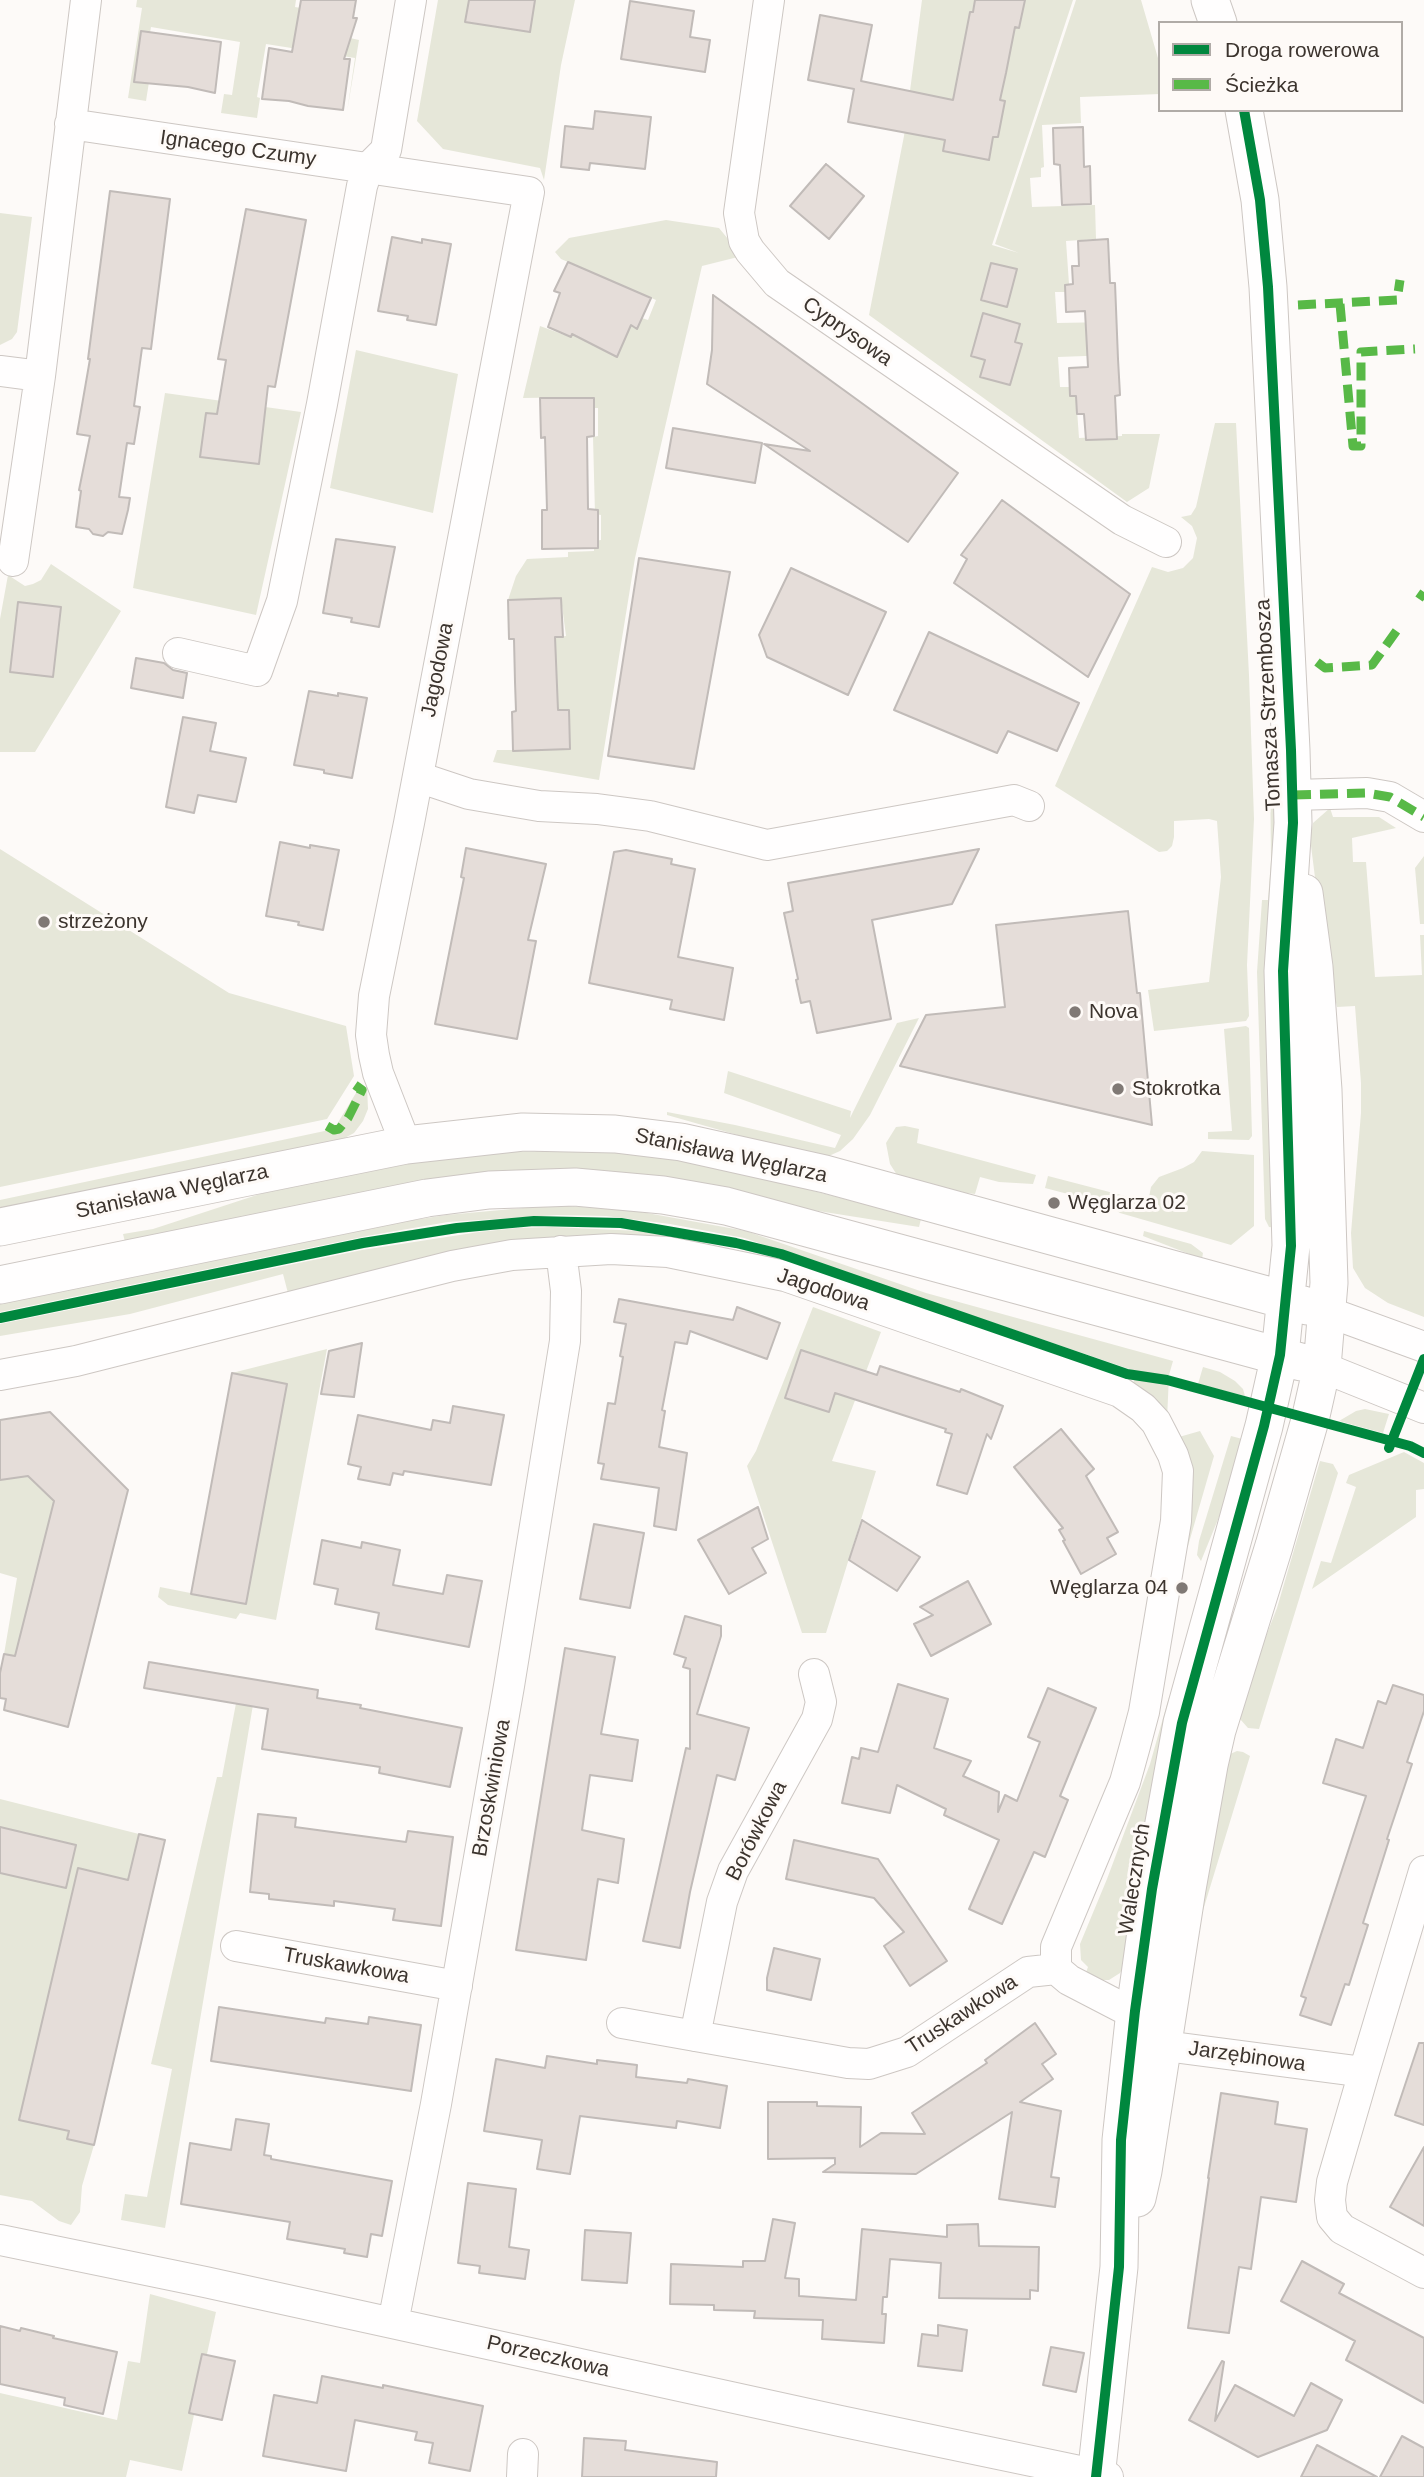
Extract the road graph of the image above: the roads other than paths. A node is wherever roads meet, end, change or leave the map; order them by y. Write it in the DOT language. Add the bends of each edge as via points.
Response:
graph roads {
  1 [pos="86,0"];
  2 [pos="411,0"];
  3 [pos="769,0"];
  4 [pos="1210,0"];
  5 [pos="1217,21"];
  6 [pos="1244,112"];
  7 [pos="70,124"];
  8 [pos="368,168"];
  9 [pos="529,192"];
  10 [pos="0,371"];
  11 [pos="40,376"];
  12 [pos="1166,542"];
  13 [pos="13,561"];
  14 [pos="178,653"];
  15 [pos="418,777"];
  16 [pos="1029,806"];
  17 [pos="1293,809"];
  18 [pos="1424,817"];
  19 [pos="406,1144"];
  20 [pos="0,1227"];
  21 [pos="561,1251"];
  22 [pos="0,1285"];
  23 [pos="1286,1300"];
  24 [pos="1328,1312"];
  25 [pos="1424,1348"];
  26 [pos="1280,1355"];
  27 [pos="1322,1367"];
  28 [pos="0,1375"];
  29 [pos="1424,1408"];
  30 [pos="1164,1436"];
  31 [pos="814,1674"];
  32 [pos="1424,1871"];
  33 [pos="236,1946"];
  34 [pos="1056,1969"];
  35 [pos="457,1986"];
  36 [pos="622,2023"];
  37 [pos="1149,2029"];
  38 [pos="695,2036"];
  39 [pos="1364,2072"];
  40 [pos="0,2240"];
  41 [pos="1424,2273"];
  42 [pos="393,2323"];
  43 [pos="1100,2476"];
  1 -- 7 [label="street"];
  2 -- 8 [label="street" via="386,150"];
  3 -- 12 [label="street, Cyprysowa" via="739,213 750,251 777,283 1122,520"];
  4 -- 5 [label="street"];
  6 -- 17 [label="street, Tomasza Strzembosza" via="1260,200 1268,287"];
  7 -- 8 [label="street, Ignacego Czumy"];
  7 -- 11 [label="street"];
  8 -- 9 [label="street, Ignacego Czumy"];
  8 -- 14 [label="street" via="282,601 257,671"];
  9 -- 15 [label="street, Jagodowa"];
  10 -- 11 [label="street"];
  11 -- 13 [label="street"];
  15 -- 16 [label="street" via="469,794 650,816 768,845 1014,800"];
  15 -- 19 [label="street, Jagodowa" via="374,996 371,1035 378,1073"];
  17 -- 18 [label="street" via="1367,793 1390,797"];
  17 -- 23 [label="street, Tomasza Strzembosza" via="1283,971 1292,1231"];
  17 -- 24 [label="street, Tomasza Strzembosza" via="1318,1006"];
  19 -- 20 [label="street, Stanisława Węglarza"];
  19 -- 23 [label="street, Stanisława Węglarza" via="552,1132 681,1142 825,1174"];
  21 -- 28 [label="street, Jagodowa" via="452,1266 76,1362"];
  21 -- 30 [label="street, Jagodowa" via="668,1252 785,1276 1120,1392 1143,1408"];
  21 -- 35 [label="street, Brzoskwiniowa" via="565,1341"];
  22 -- 26 [label="street" via="427,1198 575,1187 726,1206"];
  23 -- 24 [label="street, Stanisława Węglarza"];
  23 -- 26 [label="street, Walecznych"];
  24 -- 25 [label="street"];
  24 -- 27 [label="street, Walecznych"];
  26 -- 27 [label="street"];
  26 -- 37 [label="street, Walecznych" via="1182,1723 1158,1850"];
  27 -- 29 [label="street"];
  27 -- 37 [label="street, Walecznych" via="1274,1546 1217,1730 1187,1889"];
  30 -- 34 [label="street, Walecznych" via="1178,1471 1179,1492 1144,1712 1125,1782 1056,1947"];
  31 -- 38 [label="street, Borówkowa" via="821,1702 817,1719 733,1871 722,1902"];
  32 -- 39 [label="street"];
  33 -- 35 [label="street, Truskawkowa"];
  34 -- 37 [label="street"];
  34 -- 38 [label="street, Truskawkowa" via="1028,1972 907,2052 869,2064"];
  35 -- 42 [label="street, Brzoskwiniowa"];
  36 -- 38 [label="street, Truskawkowa"];
  37 -- 39 [label="street, Jarzębinowa"];
  37 -- 43 [label="street, Walecznych" via="1143,2171 1119,2267"];
  39 -- 41 [label="street" via="1332,2182 1332,2217 1342,2229"];
  40 -- 42 [label="street, Porzeczkowa"];
  42 -- 43 [label="street, Porzeczkowa"];
}
